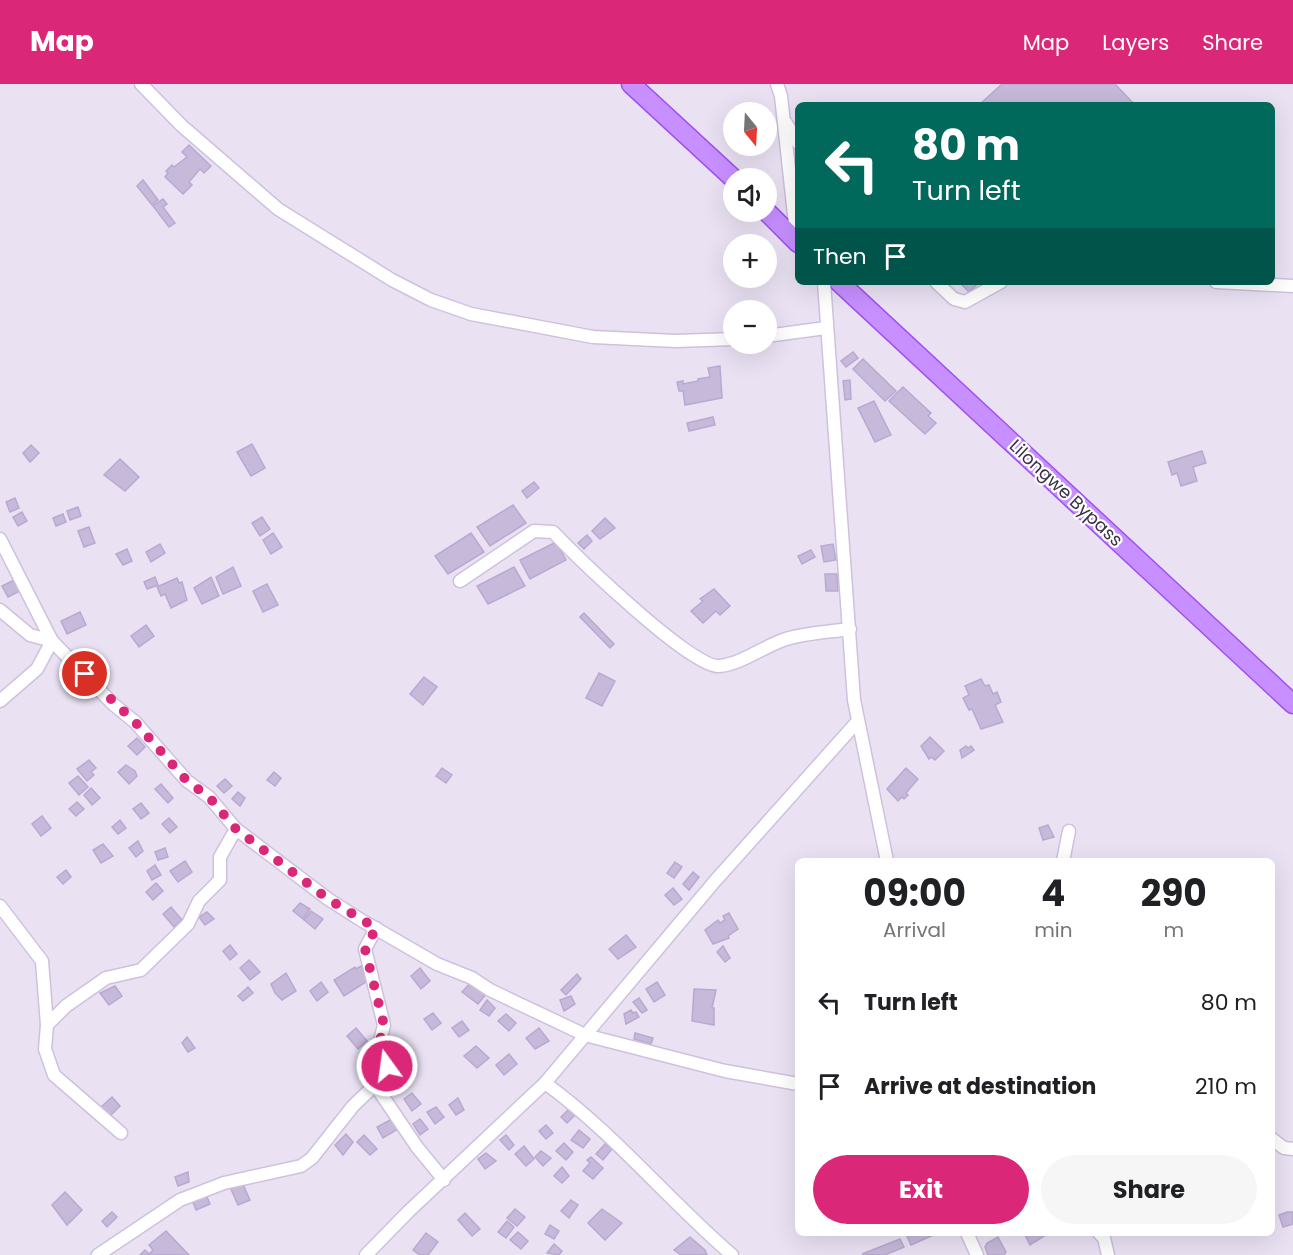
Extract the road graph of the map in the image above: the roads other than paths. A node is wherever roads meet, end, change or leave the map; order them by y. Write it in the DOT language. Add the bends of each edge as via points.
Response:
graph roads {
  1 [pos="141,84"];
  2 [pos="631,84"];
  3 [pos="777,84"];
  4 [pos="783,118"];
  5 [pos="795,138"];
  6 [pos="723,169"];
  7 [pos="795,217"];
  8 [pos="777,222"];
  9 [pos="795,239"];
  10 [pos="824,285"];
  11 [pos="841,285"];
  12 [pos="939,285"];
  13 [pos="996,285"];
  14 [pos="1274,285"];
  15 [pos="1293,286"];
  16 [pos="826,328"];
  17 [pos="777,335"];
  18 [pos="723,339"];
  19 [pos="0,539"];
  20 [pos="460,581"];
  21 [pos="0,610"];
  22 [pos="850,629"];
  23 [pos="52,641"];
  24 [pos="0,700"];
  25 [pos="1293,704"];
  26 [pos="857,723"];
  27 [pos="236,829"];
  28 [pos="1069,831"];
  29 [pos="886,858"];
  30 [pos="1064,858"];
  31 [pos="0,906"];
  32 [pos="376,928"];
  33 [pos="47,1025"];
  34 [pos="585,1035"];
  35 [pos="545,1083"];
  36 [pos="795,1083"];
  37 [pos="375,1085"];
  38 [pos="121,1134"];
  39 [pos="1275,1143"];
  40 [pos="1293,1149"];
  41 [pos="444,1180"];
  42 [pos="968,1236"];
  43 [pos="1104,1236"];
  44 [pos="98,1255"];
  45 [pos="366,1255"];
  46 [pos="732,1255"];
  47 [pos="977,1255"];
  48 [pos="1108,1255"];
  1 -- 18 [label="street" via="182,126 278,209 430,300 471,314 593,337"];
  2 -- 6 [label="main road"];
  3 -- 4 [label="street"];
  4 -- 5 [label="street"];
  4 -- 7 [label="street"];
  8 -- 9 [label="main road"];
  10 -- 16 [label="street"];
  11 -- 25 [label="main road, Lilongwe Bypass"];
  12 -- 13 [label="street" via="954,299 965,302"];
  14 -- 15 [label="street"];
  16 -- 17 [label="street"];
  16 -- 22 [label="street"];
  19 -- 23 [label="street"];
  20 -- 22 [label="street" via="534,531 553,532 654,625 708,665 724,665 787,638"];
  21 -- 23 [label="street" via="30,635"];
  22 -- 26 [label="street"];
  23 -- 24 [label="street" via="37,669"];
  23 -- 27 [label="street" via="135,722 187,781 209,797"];
  26 -- 29 [label="street"];
  26 -- 34 [label="street" via="715,881"];
  27 -- 32 [label="street" via="328,899"];
  27 -- 33 [label="street" via="220,857 220,880 199,901 188,924 141,970 106,978 66,1006"];
  28 -- 30 [label="street"];
  31 -- 33 [label="street" via="42,961"];
  32 -- 34 [label="street" via="437,964"];
  32 -- 37 [label="street" via="365,949 384,1025 380,1041 387,1066"];
  33 -- 38 [label="street" via="45,1049 54,1075"];
  34 -- 35 [label="street"];
  34 -- 36 [label="street" via="725,1071"];
  35 -- 41 [label="street"];
  35 -- 46 [label="street" via="580,1109"];
  37 -- 41 [label="street"];
  37 -- 44 [label="street" via="301,1166 224,1183 180,1200"];
  39 -- 40 [label="street"];
  41 -- 45 [label="street"];
  42 -- 47 [label="street"];
  43 -- 48 [label="street"];
}
